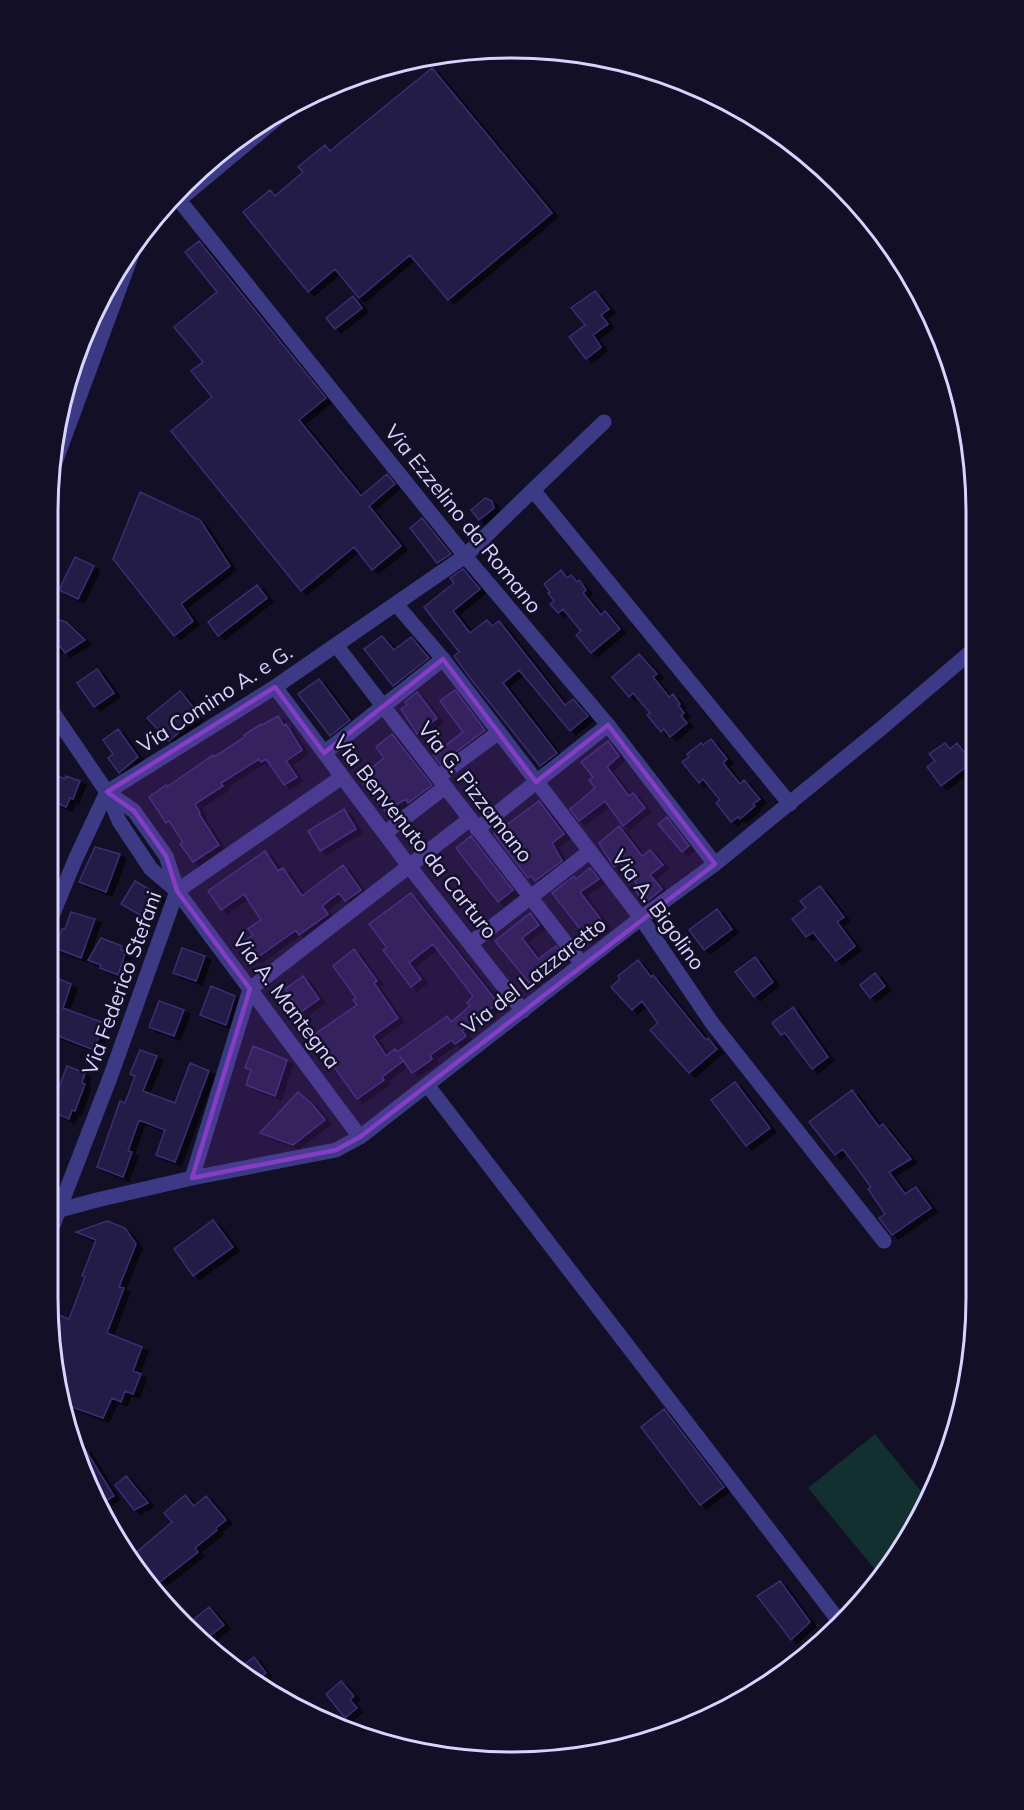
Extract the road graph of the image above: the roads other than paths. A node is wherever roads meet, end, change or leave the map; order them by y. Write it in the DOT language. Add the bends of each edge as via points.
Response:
graph roads {
  1 [pos="179,204"];
  2 [pos="123,279"];
  3 [pos="604,422"];
  4 [pos="65,435"];
  5 [pos="533,490"];
  6 [pos="465,556"];
  7 [pos="396,604"];
  8 [pos="336,645"];
  9 [pos="966,656"];
  10 [pos="443,659"];
  11 [pos="275,687"];
  12 [pos="383,707"];
  13 [pos="58,720"];
  14 [pos="608,725"];
  15 [pos="499,732"];
  16 [pos="324,753"];
  17 [pos="342,777"];
  18 [pos="441,782"];
  19 [pos="536,782"];
  20 [pos="107,792"];
  21 [pos="790,804"];
  22 [pos="473,824"];
  23 [pos="385,833"];
  24 [pos="589,852"];
  25 [pos="715,864"];
  26 [pos="410,866"];
  27 [pos="177,891"];
  28 [pos="531,897"];
  29 [pos="58,902"];
  30 [pos="641,918"];
  31 [pos="471,944"];
  32 [pos="582,964"];
  33 [pos="250,989"];
  34 [pos="523,1011"];
  35 [pos="428,1086"];
  36 [pos="360,1137"];
  37 [pos="192,1178"];
  38 [pos="58,1203"];
  39 [pos="58,1212"];
  40 [pos="884,1241"];
  41 [pos="835,1616"];
  1 -- 6 [label="street, Via Ezzelino da Romano"];
  2 -- 4 [label="street"];
  3 -- 5 [label="street, Via Comino A. e G."];
  5 -- 6 [label="street, Via Comino A. e G."];
  5 -- 21 [label="street"];
  6 -- 7 [label="street, Via Comino A. e G."];
  6 -- 14 [label="street, Via Ezzelino da Romano"];
  7 -- 8 [label="street, Via Comino A. e G."];
  7 -- 10 [label="street, Via A. Bigolino"];
  8 -- 11 [label="street, Via Comino A. e G."];
  8 -- 12 [label="street, Via G. Pizzamano"];
  9 -- 21 [label="street, Via del Lazzaretto"];
  10 -- 12 [label="street"];
  10 -- 15 [label="street, Via A. Bigolino"];
  11 -- 16 [label="street, Via Benvenuto da Carturo"];
  11 -- 20 [label="street, Via Comino A. e G."];
  12 -- 16 [label="street"];
  12 -- 18 [label="street, Via G. Pizzamano"];
  13 -- 20 [label="street, Via A. Mantegna"];
  14 -- 19 [label="street"];
  14 -- 25 [label="street, Via Ezzelino da Romano"];
  15 -- 18 [label="street"];
  15 -- 19 [label="street, Via A. Bigolino"];
  16 -- 17 [label="street, Via Benvenuto da Carturo"];
  17 -- 23 [label="street, Via Benvenuto da Carturo"];
  17 -- 27 [label="street, Via Federico Stefani"];
  18 -- 22 [label="street, Via G. Pizzamano"];
  18 -- 23 [label="street"];
  19 -- 22 [label="street"];
  19 -- 24 [label="street, Via A. Bigolino"];
  20 -- 27 [label="street, Via A. Mantegna" via="119,821 151,869"];
  20 -- 29 [label="street"];
  21 -- 25 [label="street, Via del Lazzaretto"];
  22 -- 26 [label="street"];
  22 -- 28 [label="street, Via G. Pizzamano"];
  23 -- 26 [label="street, Via Benvenuto da Carturo"];
  24 -- 28 [label="street"];
  24 -- 30 [label="street, Via A. Bigolino"];
  25 -- 30 [label="street, Via del Lazzaretto"];
  26 -- 31 [label="street, Via Benvenuto da Carturo"];
  26 -- 33 [label="street"];
  27 -- 33 [label="street, Via A. Mantegna"];
  27 -- 38 [label="street, Via Federico Stefani"];
  28 -- 31 [label="street"];
  28 -- 32 [label="street, Via G. Pizzamano"];
  30 -- 32 [label="street, Via del Lazzaretto"];
  30 -- 40 [label="street, Via A. Bigolino" via="712,1023"];
  31 -- 34 [label="street, Via Benvenuto da Carturo"];
  32 -- 34 [label="street, Via del Lazzaretto"];
  33 -- 36 [label="street, Via A. Mantegna"];
  33 -- 37 [label="street"];
  34 -- 35 [label="street, Via del Lazzaretto"];
  35 -- 36 [label="street, Via del Lazzaretto"];
  35 -- 41 [label="street"];
  36 -- 37 [label="street, Via del Lazzaretto" via="336,1150"];
  37 -- 39 [label="street, Via del Lazzaretto"];
}
